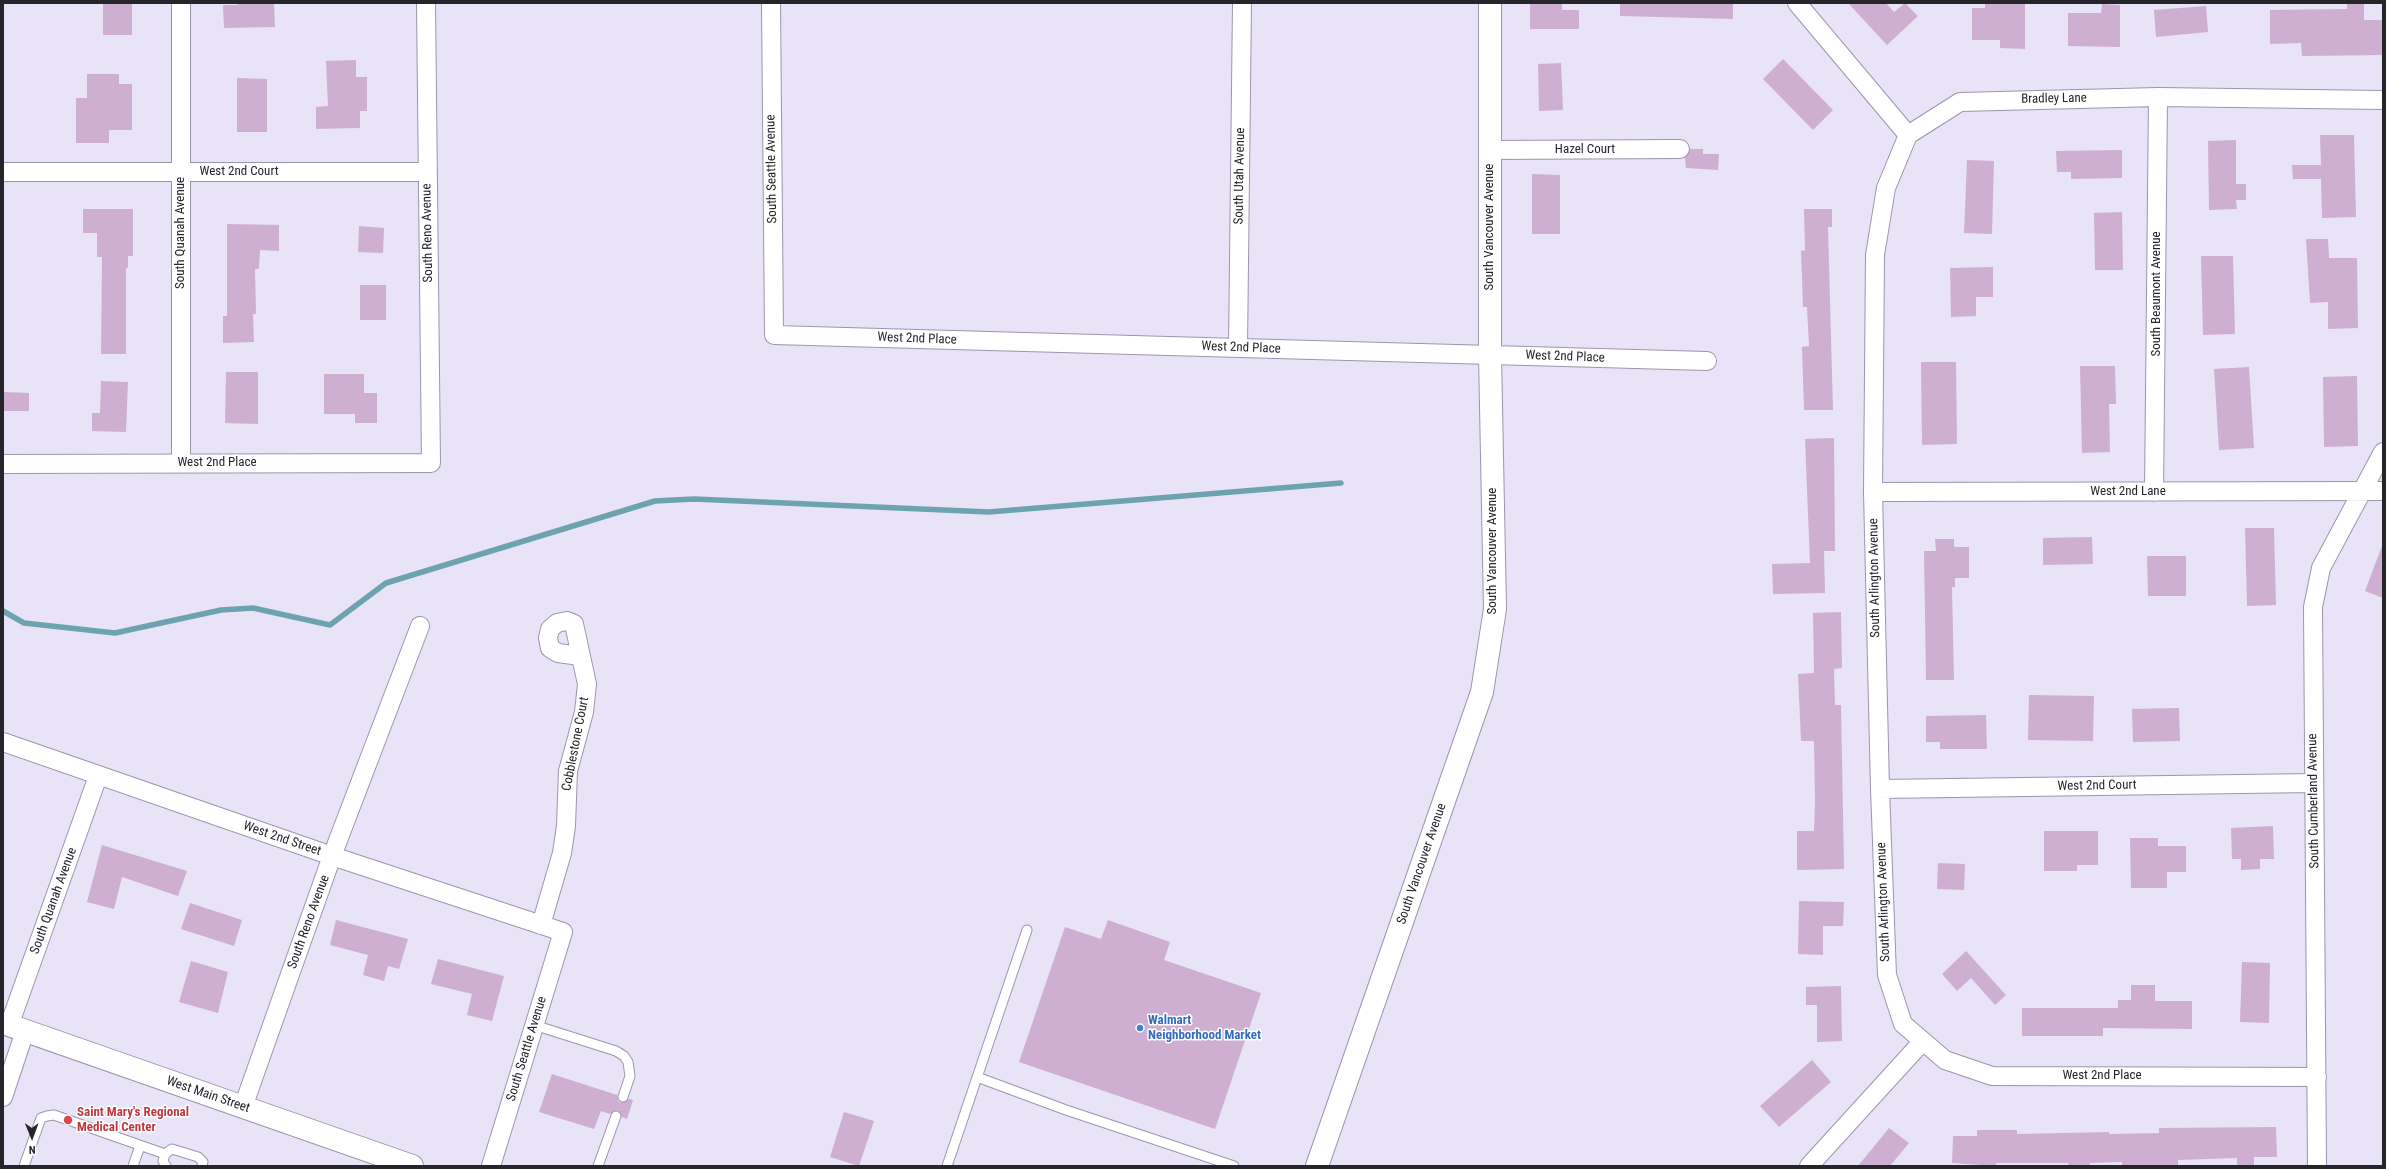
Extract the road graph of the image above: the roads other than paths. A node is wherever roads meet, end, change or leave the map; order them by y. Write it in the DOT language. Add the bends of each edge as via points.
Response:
graph roads {
  1 [pos="181,3"];
  2 [pos="426,3"];
  3 [pos="771,3"];
  4 [pos="1242,3"];
  5 [pos="1490,3"];
  6 [pos="1797,3"];
  7 [pos="2158,97"];
  8 [pos="2383,100"];
  9 [pos="1908,135"];
  10 [pos="1680,149"];
  11 [pos="1490,150"];
  12 [pos="3,172"];
  13 [pos="181,172"];
  14 [pos="427,172"];
  15 [pos="774,335"];
  16 [pos="1238,348"];
  17 [pos="1490,355"];
  18 [pos="1707,361"];
  19 [pos="2383,452"];
  20 [pos="181,462"];
  21 [pos="431,463"];
  22 [pos="3,464"];
  23 [pos="2361,491"];
  24 [pos="2383,491"];
  25 [pos="1874,492"];
  26 [pos="2154,492"];
  27 [pos="420,626"];
  28 [pos="580,656"];
  29 [pos="3,742"];
  30 [pos="98,776"];
  31 [pos="2314,783"];
  32 [pos="1880,789"];
  33 [pos="332,856"];
  34 [pos="541,925"];
  35 [pos="1027,930"];
  36 [pos="563,932"];
  37 [pos="1903,1024"];
  38 [pos="534,1025"];
  39 [pos="12,1027"];
  40 [pos="1923,1041"];
  41 [pos="977,1077"];
  42 [pos="2317,1077"];
  43 [pos="3,1097"];
  44 [pos="623,1097"];
  45 [pos="243,1107"];
  46 [pos="616,1116"];
  47 [pos="140,1146"];
  48 [pos="165,1154"];
  49 [pos="24,1166"];
  50 [pos="133,1166"];
  51 [pos="166,1166"];
  52 [pos="202,1166"];
  53 [pos="412,1166"];
  54 [pos="491,1166"];
  55 [pos="598,1166"];
  56 [pos="947,1166"];
  57 [pos="1234,1166"];
  58 [pos="1317,1166"];
  59 [pos="1809,1166"];
  60 [pos="2317,1166"];
  1 -- 13 [label="street, South Quanah Avenue"];
  2 -- 14 [label="street, South Reno Avenue"];
  3 -- 15 [label="street, South Seattle Avenue"];
  4 -- 16 [label="street, South Utah Avenue"];
  5 -- 11 [label="street, South Vancouver Avenue"];
  6 -- 9 [label="street"];
  7 -- 8 [label="street, Bradley Lane"];
  7 -- 9 [label="street, Bradley Lane" via="1960,102"];
  7 -- 26 [label="street, South Beaumont Avenue"];
  9 -- 25 [label="street, South Arlington Avenue" via="1886,188 1875,255"];
  10 -- 11 [label="street, Hazel Court"];
  11 -- 17 [label="street, South Vancouver Avenue"];
  12 -- 13 [label="street, West 2nd Court"];
  13 -- 14 [label="street, West 2nd Court"];
  13 -- 20 [label="street, South Quanah Avenue"];
  14 -- 21 [label="street, South Reno Avenue"];
  15 -- 16 [label="street, West 2nd Place"];
  16 -- 17 [label="street, West 2nd Place"];
  17 -- 18 [label="street, West 2nd Place"];
  17 -- 58 [label="street, South Vancouver Avenue" via="1495,609 1482,692"];
  19 -- 23 [label="street, South Cumberland Avenue"];
  20 -- 21 [label="street, West 2nd Place"];
  20 -- 22 [label="street, West 2nd Place"];
  23 -- 24 [label="street, West 2nd Lane"];
  23 -- 26 [label="street, West 2nd Lane"];
  23 -- 31 [label="street, South Cumberland Avenue" via="2321,568 2313,607"];
  25 -- 26 [label="street, West 2nd Lane"];
  25 -- 32 [label="street, South Arlington Avenue"];
  27 -- 33 [label="street, South Reno Avenue"];
  28 -- 34 [label="street, Cobblestone Court" via="587,684 584,712 568,771 566,826 562,853"];
  29 -- 30 [label="street, West 2nd Street"];
  30 -- 33 [label="street, West 2nd Street"];
  30 -- 39 [label="street, South Quanah Avenue"];
  31 -- 32 [label="street, West 2nd Court"];
  31 -- 42 [label="street, South Cumberland Avenue"];
  32 -- 37 [label="street, South Arlington Avenue" via="1887,975"];
  33 -- 34 [label="street, West 2nd Street"];
  33 -- 45 [label="street, South Reno Avenue"];
  34 -- 36 [label="street, West 2nd Street"];
  35 -- 41 [label="lane"];
  36 -- 38 [label="street, South Seattle Avenue"];
  37 -- 40 [label="street, West 2nd Place"];
  38 -- 44 [label="lane" via="616,1051 624,1056 628,1062 630,1076"];
  38 -- 54 [label="street, South Seattle Avenue"];
  39 -- 43 [label="street, South Quanah Avenue"];
  39 -- 45 [label="street, West Main Street"];
  40 -- 42 [label="street, West 2nd Place" via="1945,1060 1992,1076"];
  40 -- 59 [label="street"];
  41 -- 56 [label="lane"];
  41 -- 57 [label="lane" via="1066,1110"];
  42 -- 60 [label="street, South Cumberland Avenue"];
  45 -- 53 [label="street, West Main Street"];
  46 -- 55 [label="lane"];
  47 -- 48 [label="lane"];
  47 -- 49 [label="lane" via="54,1115 46,1116 41,1118"];
  47 -- 50 [label="lane"];
  48 -- 51 [label="lane" via="163,1161"];
  48 -- 52 [label="lane" via="172,1149 198,1156 203,1162"];
}
